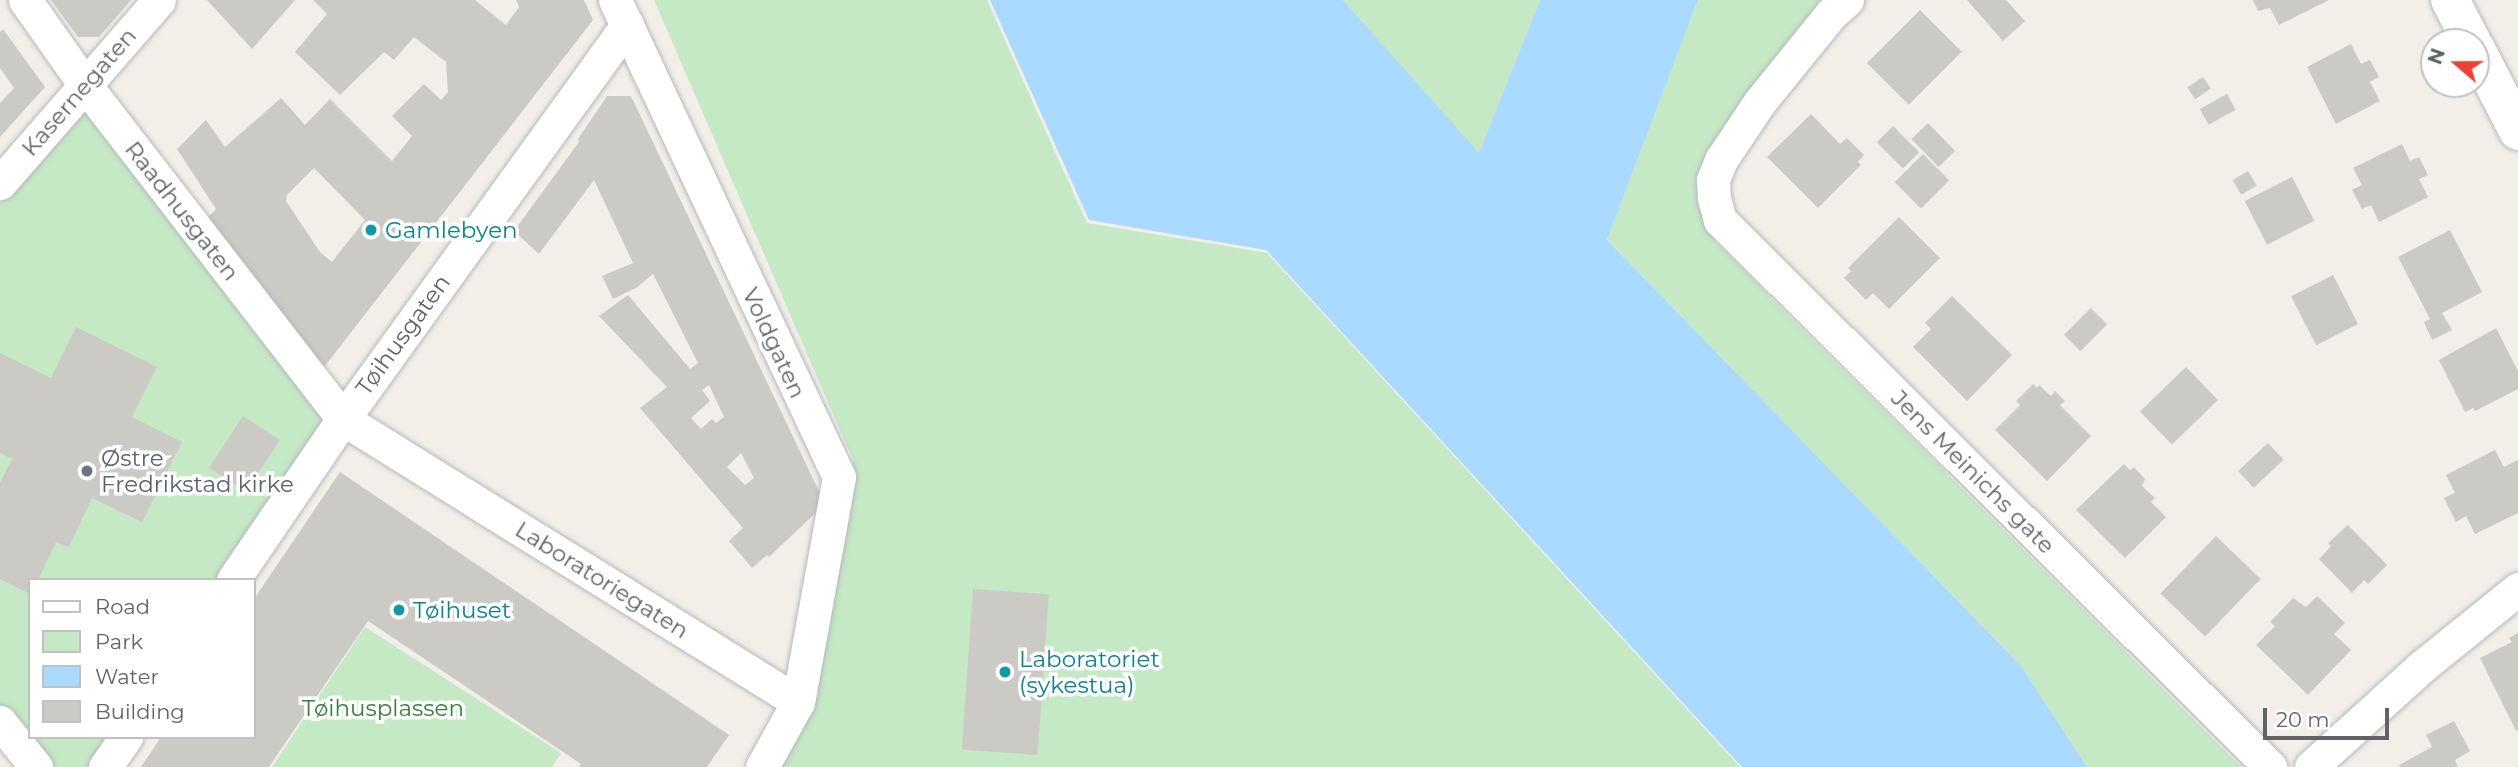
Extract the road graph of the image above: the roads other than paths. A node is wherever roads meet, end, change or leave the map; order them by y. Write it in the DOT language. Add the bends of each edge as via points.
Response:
graph roads {
  1 [pos="25,0"];
  2 [pos="159,0"];
  3 [pos="1847,0"];
  4 [pos="2450,0"];
  5 [pos="621,13"];
  6 [pos="2465,28"];
  7 [pos="2490,76"];
  8 [pos="85,85"];
  9 [pos="2518,131"];
  10 [pos="0,183"];
  11 [pos="342,419"];
  12 [pos="234,578"];
  13 [pos="2518,589"];
  14 [pos="798,702"];
  15 [pos="0,722"];
  16 [pos="125,739"];
  17 [pos="36,767"];
  18 [pos="105,767"];
  19 [pos="762,767"];
  20 [pos="2270,767"];
  21 [pos="2311,767"];
  1 -- 8 [label="street, Raadhusgaten"];
  2 -- 8 [label="street, Kasernegaten"];
  3 -- 20 [label="street, Jens Meinichs gate" via="1759,103 1721,160 1713,180 1720,220"];
  4 -- 6 [label="street"];
  5 -- 11 [label="street, Tøihusgaten"];
  5 -- 14 [label="street, Voldgaten" via="839,477"];
  7 -- 9 [label="street"];
  8 -- 10 [label="street, Kasernegaten"];
  8 -- 11 [label="street, Raadhusgaten"];
  11 -- 12 [label="street, Tøihusgaten"];
  11 -- 14 [label="street, Laboratoriegaten"];
  13 -- 21 [label="street" via="2420,668"];
  14 -- 19 [label="street"];
  15 -- 17 [label="street"];
  16 -- 18 [label="street"];
}
